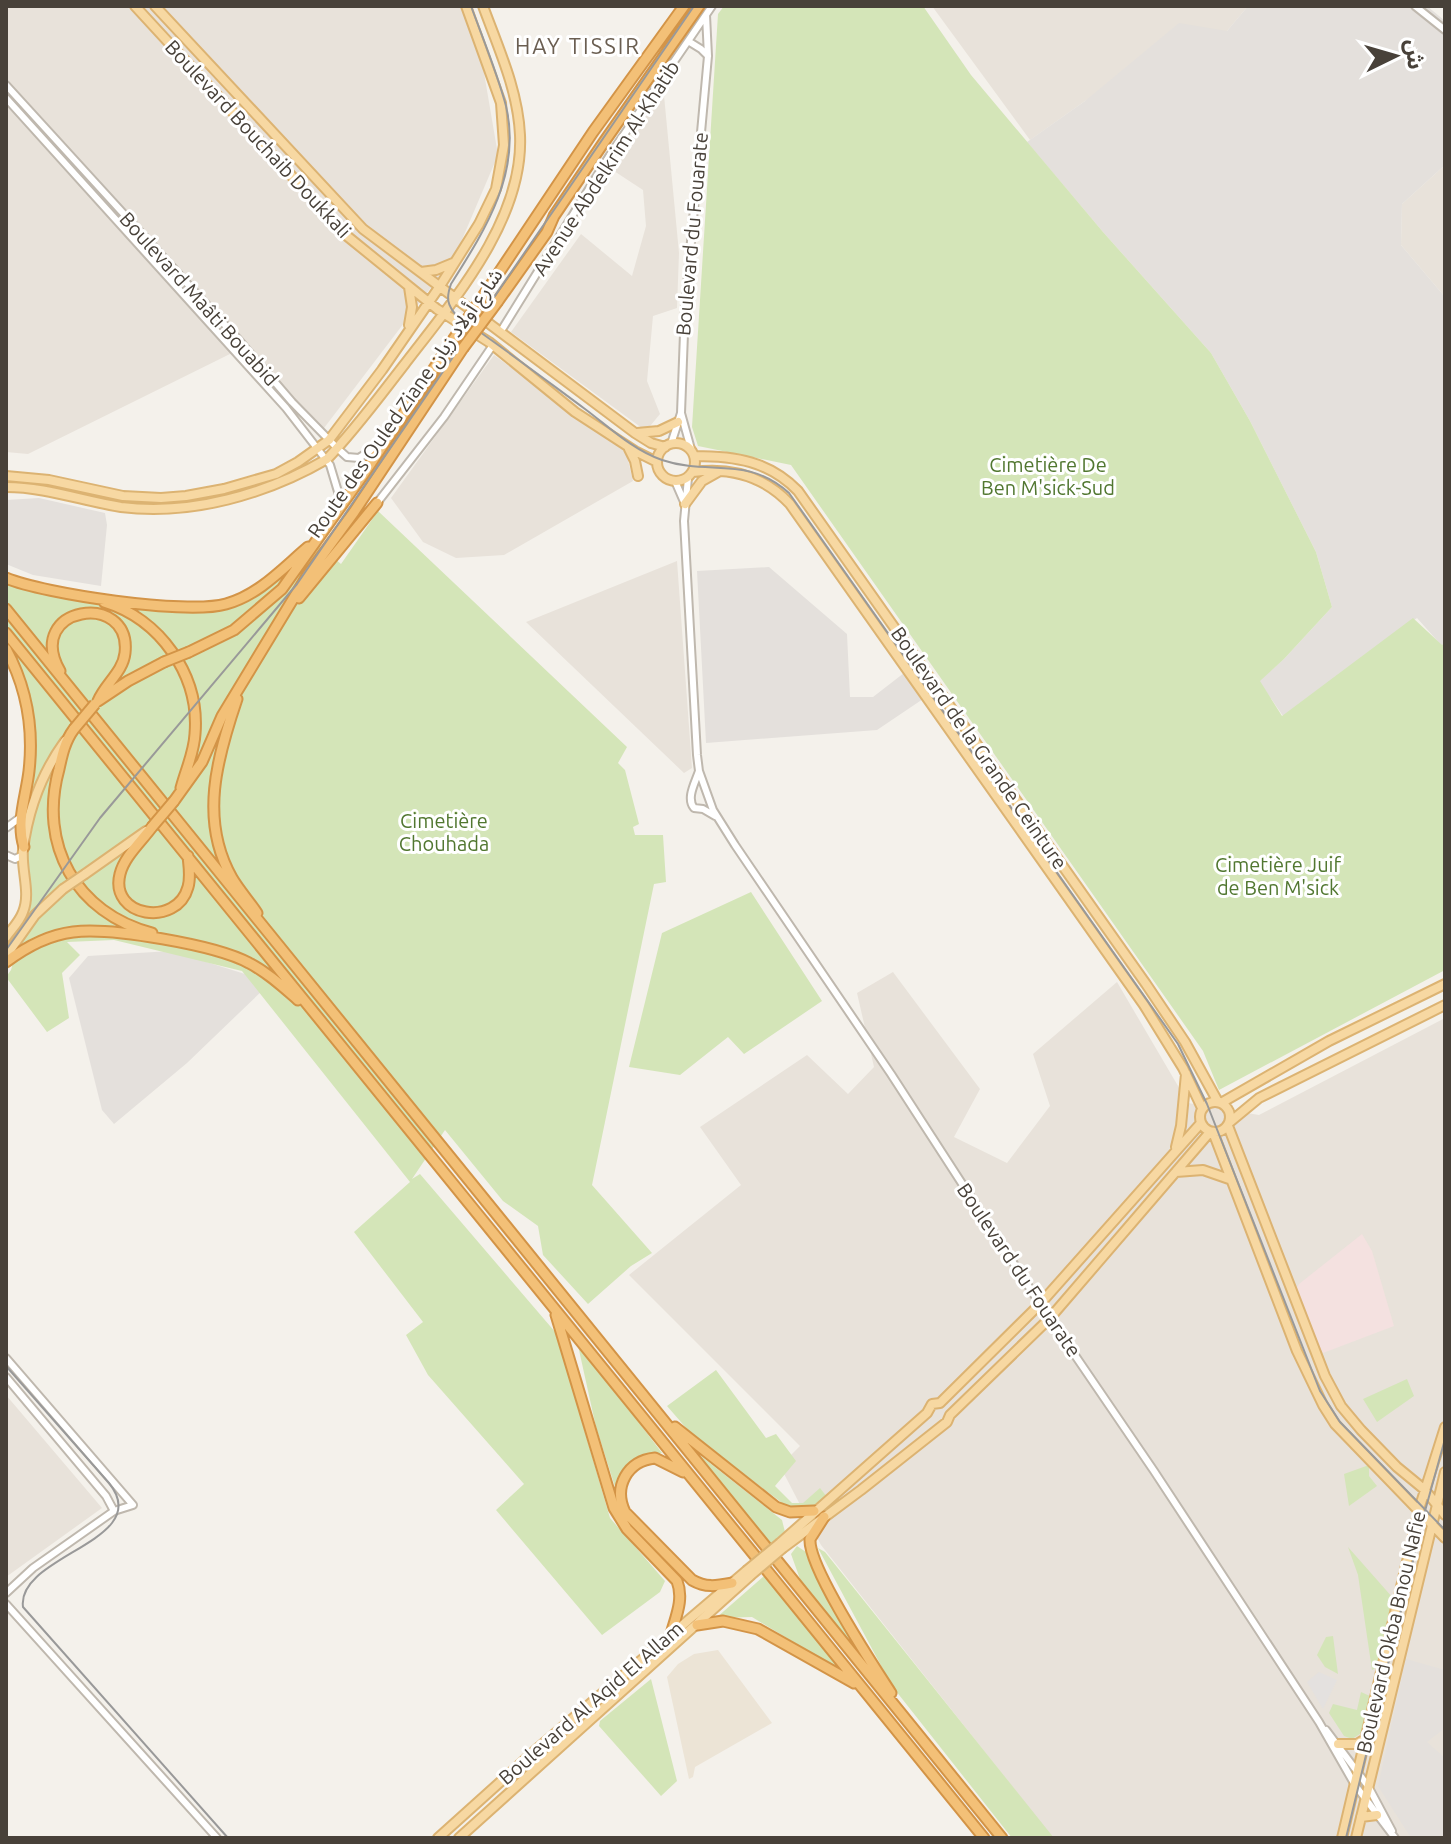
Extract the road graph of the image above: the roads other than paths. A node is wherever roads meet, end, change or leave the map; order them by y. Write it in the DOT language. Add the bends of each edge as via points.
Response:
graph roads {
  1 [pos="135,6"];
  2 [pos="155,6"];
  3 [pos="466,6"];
  4 [pos="483,6"];
  5 [pos="682,6"];
  6 [pos="712,6"];
  7 [pos="1415,6"];
  8 [pos="703,10"];
  9 [pos="1445,30"];
  10 [pos="688,41"];
  11 [pos="708,56"];
  12 [pos="6,85"];
  13 [pos="657,85"];
  14 [pos="643,86"];
  15 [pos="6,98"];
  16 [pos="454,263"];
  17 [pos="420,272"];
  18 [pos="440,286"];
  19 [pos="409,287"];
  20 [pos="456,298"];
  21 [pos="428,303"];
  22 [pos="444,315"];
  23 [pos="456,322"];
  24 [pos="501,331"];
  25 [pos="407,333"];
  26 [pos="493,345"];
  27 [pos="418,347"];
  28 [pos="401,417"];
  29 [pos="679,417"];
  30 [pos="635,433"];
  31 [pos="329,440"];
  32 [pos="626,445"];
  33 [pos="668,445"];
  34 [pos="337,448"];
  35 [pos="319,449"];
  36 [pos="693,453"];
  37 [pos="327,459"];
  38 [pos="657,462"];
  39 [pos="720,472"];
  40 [pos="690,475"];
  41 [pos="6,476"];
  42 [pos="638,476"];
  43 [pos="675,481"];
  44 [pos="6,487"];
  45 [pos="139,498"];
  46 [pos="377,503"];
  47 [pos="685,504"];
  48 [pos="342,505"];
  49 [pos="138,508"];
  50 [pos="319,537"];
  51 [pos="6,578"];
  52 [pos="67,593"];
  53 [pos="6,609"];
  54 [pos="288,609"];
  55 [pos="6,633"];
  56 [pos="6,649"];
  57 [pos="243,681"];
  58 [pos="72,692"];
  59 [pos="97,703"];
  60 [pos="71,733"];
  61 [pos="699,771"];
  62 [pos="694,790"];
  63 [pos="707,792"];
  64 [pos="177,798"];
  65 [pos="710,802"];
  66 [pos="703,809"];
  67 [pos="21,817"];
  68 [pos="718,818"];
  69 [pos="152,827"];
  70 [pos="6,828"];
  71 [pos="23,851"];
  72 [pos="6,855"];
  73 [pos="188,856"];
  74 [pos="6,937"];
  75 [pos="215,950"];
  76 [pos="284,952"];
  77 [pos="6,956"];
  78 [pos="6,962"];
  79 [pos="1445,984"];
  80 [pos="1445,1005"];
  81 [pos="317,1016"];
  82 [pos="1186,1073"];
  83 [pos="1219,1102"];
  84 [pos="1202,1108"];
  85 [pos="1201,1123"];
  86 [pos="1229,1124"];
  87 [pos="1212,1132"];
  88 [pos="1174,1151"];
  89 [pos="1176,1172"];
  90 [pos="1229,1179"];
  91 [pos="1040,1304"];
  92 [pos="555,1312"];
  93 [pos="1050,1318"];
  94 [pos="6,1358"];
  95 [pos="6,1377"];
  96 [pos="643,1395"];
  97 [pos="940,1403"];
  98 [pos="927,1413"];
  99 [pos="950,1415"];
  100 [pos="941,1425"];
  101 [pos="1445,1427"];
  102 [pos="1445,1472"];
  103 [pos="691,1477"];
  104 [pos="1425,1490"];
  105 [pos="1437,1505"];
  106 [pos="114,1511"];
  107 [pos="814,1511"];
  108 [pos="1419,1512"];
  109 [pos="1445,1515"];
  110 [pos="824,1517"];
  111 [pos="1432,1526"];
  112 [pos="1445,1538"];
  113 [pos="1428,1543"];
  114 [pos="781,1545"];
  115 [pos="748,1573"];
  116 [pos="732,1583"];
  117 [pos="6,1593"];
  118 [pos="8,1608"];
  119 [pos="697,1625"];
  120 [pos="671,1634"];
  121 [pos="857,1685"];
  122 [pos="1319,1722"];
  123 [pos="914,1729"];
  124 [pos="1365,1739"];
  125 [pos="1338,1744"];
  126 [pos="1358,1772"];
  127 [pos="1355,1785"];
  128 [pos="1368,1786"];
  129 [pos="1365,1799"];
  130 [pos="1377,1815"];
  131 [pos="1361,1817"];
  132 [pos="217,1838"];
  133 [pos="438,1838"];
  134 [pos="459,1838"];
  135 [pos="984,1838"];
  136 [pos="1002,1838"];
  137 [pos="1342,1838"];
  138 [pos="1356,1838"];
  139 [pos="1395,1838"];
  1 -- 19 [label="main road, Boulevard Bouchaib Doukkali" via="337,226"];
  2 -- 17 [label="main road, Boulevard Bouchaib Doukkali" via="349,216"];
  3 -- 16 [label="main road" via="501,103 504,145 496,189"];
  4 -- 20 [label="main road" via="516,102 520,151 508,202"];
  5 -- 28 [label="highway, Route des Ouled Ziane شارع أولاد زيان, bridge"];
  6 -- 8 [label="street, Avenue Abdelkrim Al-Khatib"];
  7 -- 9 [label="street"];
  8 -- 10 [label="street, Avenue Abdelkrim Al-Khatib"];
  8 -- 11 [label="street, Boulevard du Fouarate"];
  8 -- 14 [label="highway, Route des Ouled Ziane شارع أولاد زيان"];
  10 -- 11 [label="street"];
  10 -- 13 [label="street, Avenue Abdelkrim Al-Khatib"];
  11 -- 29 [label="street, Boulevard du Fouarate"];
  12 -- 31 [label="street, Boulevard Maâti Bouabid"];
  13 -- 14 [label="highway"];
  13 -- 24 [label="street, Avenue Abdelkrim Al-Khatib"];
  14 -- 54 [label="highway, Route des Ouled Ziane شارع أولاد زيان, bridge"];
  15 -- 35 [label="street, Boulevard Maâti Bouabid"];
  16 -- 17 [label="main road"];
  16 -- 18 [label="main road"];
  17 -- 18 [label="main road, Boulevard Bouchaib Doukkali"];
  18 -- 20 [label="main road, Boulevard Bouchaib Doukkali"];
  18 -- 21 [label="main road"];
  19 -- 21 [label="main road, Boulevard Bouchaib Doukkali"];
  19 -- 25 [label="main road" via="412,313"];
  20 -- 22 [label="main road"];
  20 -- 24 [label="main road, Boulevard Bouchaib Doukkali"];
  21 -- 22 [label="main road, Boulevard Bouchaib Doukkali"];
  21 -- 25 [label="main road"];
  22 -- 23 [label="main road, Boulevard Bouchaib Doukkali"];
  22 -- 27 [label="main road"];
  23 -- 26 [label="main road, Boulevard Bouchaib Doukkali"];
  23 -- 27 [label="main road" via="444,325"];
  24 -- 30 [label="main road, Boulevard Bouchaib Doukkali"];
  25 -- 31 [label="main road"];
  26 -- 32 [label="main road, Boulevard Bouchaib Doukkali" via="575,412"];
  26 -- 46 [label="street"];
  27 -- 34 [label="main road"];
  28 -- 34 [label="street" via="363,456 351,458"];
  28 -- 48 [label="highway, Route des Ouled Ziane شارع أولاد زيان"];
  29 -- 30 [label="main road" via="650,434"];
  29 -- 33 [label="street, Boulevard du Fouarate"];
  29 -- 36 [label="street, Boulevard du Fouarate"];
  30 -- 33 [label="main road, Boulevard Bouchaib Doukkali"];
  31 -- 34 [label="street, Boulevard Maâti Bouabid"];
  31 -- 35 [label="main road"];
  32 -- 38 [label="main road, Boulevard Bouchaib Doukkali"];
  32 -- 42 [label="main road"];
  33 -- 36 [label="main road" via="684,445"];
  33 -- 38 [label="main road"];
  34 -- 37 [label="main road"];
  35 -- 37 [label="street, Boulevard Maâti Bouabid"];
  35 -- 45 [label="main road" via="254,481 186,496"];
  36 -- 40 [label="main road"];
  36 -- 83 [label="main road, Boulevard de la Grande Ceinture" via="758,463 798,491 1146,984"];
  37 -- 48 [label="street, Boulevard Maâti Bouabid"];
  37 -- 49 [label="main road" via="252,493 182,507"];
  38 -- 43 [label="main road" via="664,477"];
  39 -- 40 [label="main road, Boulevard de la Grande Ceinture"];
  39 -- 47 [label="main road" via="702,481"];
  39 -- 82 [label="main road, Boulevard de la Grande Ceinture" via="770,484 790,504 1144,1005"];
  40 -- 43 [label="main road"];
  40 -- 47 [label="street, Boulevard du Fouarate"];
  41 -- 45 [label="main road"];
  43 -- 47 [label="street, Boulevard du Fouarate"];
  44 -- 49 [label="main road"];
  45 -- 49 [label="main road"];
  46 -- 54 [label="highway"];
  47 -- 61 [label="street, Boulevard du Fouarate"];
  48 -- 50 [label="highway, Route des Ouled Ziane شارع أولاد زيان"];
  50 -- 52 [label="highway" via="273,579 228,603 187,607"];
  50 -- 59 [label="highway, Route des Ouled Ziane شارع أولاد زيان, bridge" via="282,589 234,630 128,681"];
  51 -- 52 [label="highway"];
  52 -- 64 [label="highway" via="123,608 165,641 179,663 190,690 196,732"];
  53 -- 58 [label="highway"];
  54 -- 57 [label="highway, Route des Ouled Ziane شارع أولاد زيان"];
  55 -- 73 [label="highway"];
  56 -- 67 [label="highway" via="22,683 30,724"];
  57 -- 64 [label="highway, Route des Ouled Ziane شارع أولاد زيان" via="202,762"];
  57 -- 76 [label="highway" via="217,762 215,833 233,880"];
  58 -- 59 [label="highway" via="56,664 55,636 76,614 102,614 121,631 125,653"];
  58 -- 76 [label="highway"];
  59 -- 60 [label="highway, Route des Ouled Ziane شارع أولاد زيان, bridge"];
  60 -- 71 [label="main road" via="47,766"];
  60 -- 75 [label="highway" via="52,812 59,852 82,891 126,924"];
  61 -- 62 [label="street, Boulevard du Fouarate"];
  61 -- 63 [label="street, Boulevard du Fouarate"];
  62 -- 63 [label="street"];
  62 -- 66 [label="street" via="690,803"];
  63 -- 65 [label="street, Boulevard du Fouarate"];
  64 -- 69 [label="highway, Route des Ouled Ziane شارع أولاد زيان, bridge"];
  65 -- 66 [label="street"];
  65 -- 68 [label="street, Boulevard du Fouarate"];
  66 -- 68 [label="street, Boulevard du Fouarate"];
  67 -- 70 [label="street"];
  67 -- 71 [label="highway"];
  68 -- 91 [label="street, Boulevard du Fouarate"];
  69 -- 73 [label="highway, Route des Ouled Ziane شارع أولاد زيان" via="118,879 131,906 155,914 177,905 189,883"];
  69 -- 77 [label="main road, bridge" via="63,889 35,915"];
  71 -- 72 [label="street" via="17,859"];
  71 -- 74 [label="main road" via="26,904"];
  73 -- 81 [label="highway"];
  75 -- 78 [label="highway" via="87,931 42,940"];
  75 -- 81 [label="highway" via="265,972"];
  76 -- 96 [label="highway"];
  79 -- 83 [label="main road"];
  80 -- 86 [label="main road" via="1259,1098"];
  81 -- 92 [label="highway"];
  82 -- 84 [label="main road, Boulevard de la Grande Ceinture"];
  82 -- 88 [label="main road"];
  83 -- 84 [label="main road"];
  83 -- 86 [label="main road" via="1228,1109"];
  84 -- 85 [label="main road"];
  85 -- 87 [label="main road"];
  85 -- 88 [label="main road"];
  86 -- 87 [label="main road"];
  86 -- 104 [label="main road" via="1341,1406"];
  87 -- 89 [label="main road"];
  87 -- 90 [label="main road"];
  88 -- 91 [label="main road"];
  89 -- 90 [label="main road" via="1203,1170"];
  89 -- 93 [label="main road"];
  90 -- 108 [label="main road" via="1323,1405"];
  91 -- 93 [label="street, Boulevard du Fouarate"];
  91 -- 97 [label="main road"];
  92 -- 103 [label="highway"];
  92 -- 120 [label="highway" via="614,1508 680,1589"];
  93 -- 99 [label="main road"];
  93 -- 122 [label="street, Boulevard du Fouarate"];
  94 -- 106 [label="street" via="133,1505"];
  95 -- 106 [label="street"];
  96 -- 107 [label="highway" via="776,1507"];
  96 -- 123 [label="highway"];
  97 -- 98 [label="main road" via="932,1404"];
  97 -- 99 [label="main road"];
  98 -- 100 [label="main road" via="929,1421"];
  98 -- 107 [label="main road"];
  99 -- 100 [label="main road"];
  100 -- 110 [label="main road"];
  101 -- 104 [label="main road, Boulevard Okba Bnou Nafie"];
  102 -- 105 [label="main road, Boulevard Okba Bnou Nafie"];
  103 -- 116 [label="highway" via="663,1459 646,1459 629,1469 620,1502 692,1580 710,1586"];
  103 -- 121 [label="highway"];
  104 -- 105 [label="main road"];
  104 -- 108 [label="main road, Boulevard Okba Bnou Nafie"];
  105 -- 109 [label="main road"];
  105 -- 111 [label="main road, Boulevard Okba Bnou Nafie"];
  106 -- 117 [label="street"];
  107 -- 114 [label="main road"];
  108 -- 111 [label="main road"];
  108 -- 124 [label="main road, Boulevard Okba Bnou Nafie"];
  110 -- 114 [label="main road"];
  110 -- 123 [label="highway" via="810,1539 812,1556"];
  111 -- 112 [label="main road"];
  111 -- 113 [label="main road, Boulevard Okba Bnou Nafie"];
  112 -- 113 [label="main road"];
  113 -- 128 [label="main road, Boulevard Okba Bnou Nafie"];
  114 -- 115 [label="main road, bridge"];
  115 -- 116 [label="main road, Boulevard Al Aqid El Allam"];
  115 -- 119 [label="main road, Boulevard Al Aqid El Allam"];
  116 -- 120 [label="main road, Boulevard Al Aqid El Allam"];
  118 -- 132 [label="street"];
  119 -- 121 [label="highway" via="723,1621 758,1629"];
  119 -- 134 [label="main road, Boulevard Al Aqid El Allam"];
  120 -- 133 [label="main road, Boulevard Al Aqid El Allam"];
  121 -- 135 [label="highway"];
  122 -- 125 [label="street, Boulevard du Fouarate"];
  122 -- 127 [label="street, Boulevard du Fouarate"];
  123 -- 136 [label="highway"];
  124 -- 125 [label="main road"];
  124 -- 126 [label="main road, Boulevard Okba Bnou Nafie"];
  125 -- 126 [label="street, Boulevard du Fouarate"];
  126 -- 127 [label="main road, Boulevard Okba Bnou Nafie"];
  126 -- 128 [label="street, Boulevard du Fouarate"];
  127 -- 129 [label="street, Boulevard du Fouarate"];
  127 -- 137 [label="main road, Boulevard Okba Bnou Nafie"];
  128 -- 129 [label="main road, Boulevard Okba Bnou Nafie"];
  128 -- 139 [label="street, Boulevard du Fouarate"];
  129 -- 130 [label="street, Boulevard du Fouarate"];
  129 -- 131 [label="main road, Boulevard Okba Bnou Nafie"];
  130 -- 131 [label="main road"];
  130 -- 139 [label="street, Boulevard du Fouarate"];
  131 -- 138 [label="main road, Boulevard Okba Bnou Nafie"];
}
